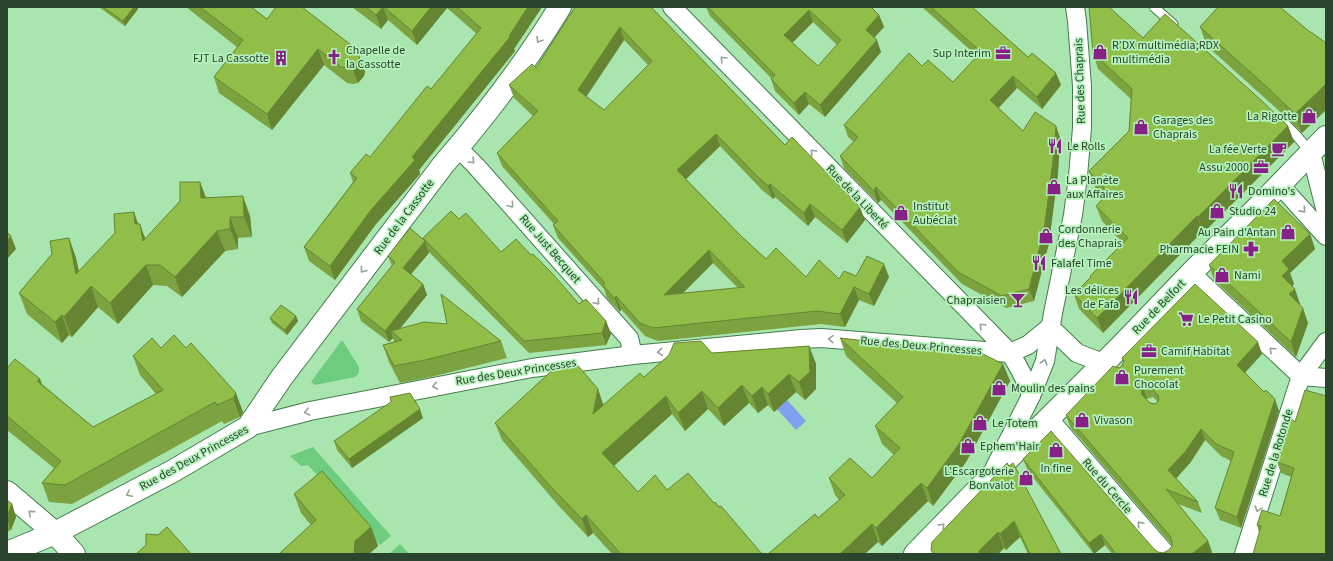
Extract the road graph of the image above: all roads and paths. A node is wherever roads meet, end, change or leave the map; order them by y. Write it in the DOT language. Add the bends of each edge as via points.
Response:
graph roads {
  1 [pos="560,7"];
  2 [pos="672,7"];
  3 [pos="1075,7"];
  4 [pos="1154,7"];
  5 [pos="1177,28"];
  6 [pos="1272,112"];
  7 [pos="1326,137"];
  8 [pos="458,148"];
  9 [pos="1311,153"];
  10 [pos="1280,184"];
  11 [pos="1326,212"];
  12 [pos="1326,236"];
  13 [pos="1191,273"];
  14 [pos="1050,327"];
  15 [pos="1326,342"];
  16 [pos="1010,353"];
  17 [pos="633,355"];
  18 [pos="1108,362"];
  19 [pos="1300,376"];
  20 [pos="1326,378"];
  21 [pos="1031,396"];
  22 [pos="1048,418"];
  23 [pos="248,427"];
  24 [pos="991,476"];
  25 [pos="7,492"];
  26 [pos="55,533"];
  27 [pos="7,553"];
  28 [pos="74,554"];
  29 [pos="915,554"];
  30 [pos="1166,554"];
  31 [pos="1244,554"];
  1 -- 8 [label="main road, Rue de la Cassotte, one-way" via="522,66"];
  16 -- 2 [label="street, Rue de la Liberté, one-way"];
  3 -- 14 [label="street, Rue des Chaprais" via="1082,86 1082,128 1073,215"];
  4 -- 5 [label="lane"];
  6 -- 9 [label="lane"];
  7 -- 9 [label="main road, Rue de Belfort"];
  8 -- 17 [label="street, Rue Just Becquet, one-way" via="485,175 628,338"];
  8 -- 23 [label="main road, Rue de la Cassotte, one-way" via="282,377"];
  9 -- 10 [label="main road, Rue de Belfort"];
  9 -- 11 [label="street"];
  10 -- 12 [label="street, one-way"];
  10 -- 13 [label="main road, Rue de Belfort"];
  13 -- 18 [label="main road, Rue de Belfort"];
  19 -- 13 [label="street, one-way"];
  14 -- 16 [label="street, Rue des Deux Princesses" via="1028,345"];
  14 -- 18 [label="street" via="1077,353"];
  21 -- 14 [label="street, Rue de Belfort, one-way" via="1044,361"];
  15 -- 19 [label="street, Rue de la Rotonde"];
  16 -- 17 [label="street, Rue des Deux Princesses, one-way" via="821,338"];
  16 -- 21 [label="street, Rue de la Liberté" via="1027,383"];
  17 -- 23 [label="street, Rue des Deux Princesses, one-way" via="532,368 459,381 310,411"];
  18 -- 22 [label="main road, Rue de Belfort"];
  19 -- 20 [label="street"];
  19 -- 31 [label="street, Rue de la Rotonde, one-way"];
  21 -- 24 [label="street, Rue de Belfort"];
  22 -- 24 [label="main road, Rue de Belfort"];
  30 -- 22 [label="street, Rue du Cercle, one-way"];
  23 -- 26 [label="main road, Rue des Deux Princesses, one-way"];
  29 -- 24 [label="main road, Rue de Belfort, one-way"];
  26 -- 25 [label="main road, one-way"];
  26 -- 27 [label="main road, Rue des Deux Princesses"];
  26 -- 28 [label="main road"];
}
